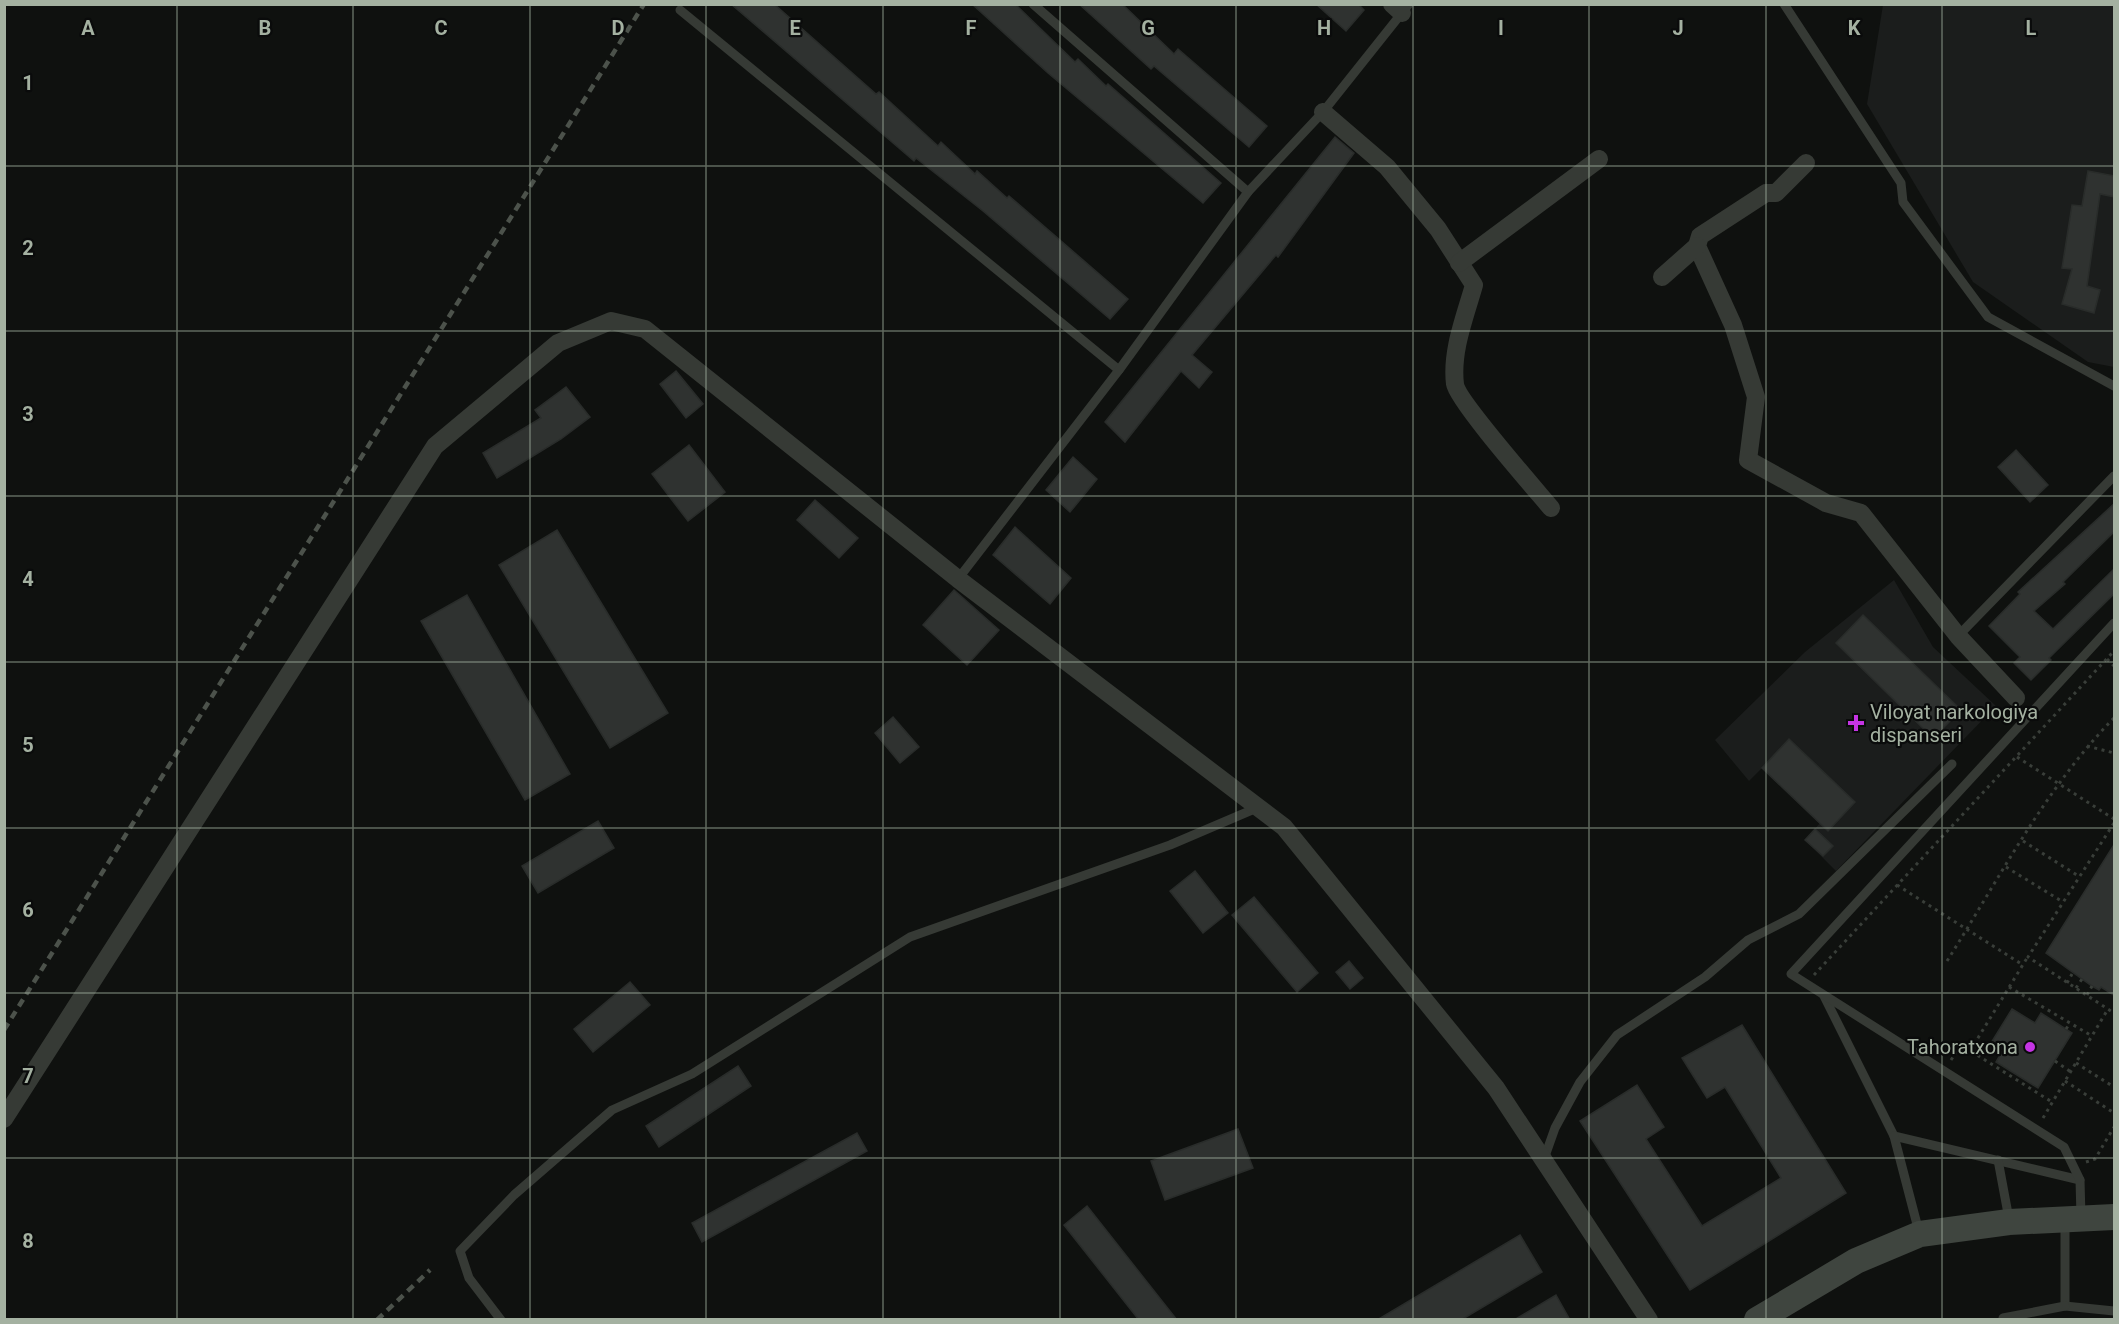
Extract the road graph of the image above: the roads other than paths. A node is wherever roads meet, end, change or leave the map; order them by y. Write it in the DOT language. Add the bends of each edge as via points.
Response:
graph roads {
  1 [pos="1033,4"];
  2 [pos="1784,4"];
  3 [pos="1401,7"];
  4 [pos="680,10"];
  5 [pos="1323,112"];
  6 [pos="1599,159"];
  7 [pos="1806,163"];
  8 [pos="1248,192"];
  9 [pos="1697,246"];
  10 [pos="1459,263"];
  11 [pos="1662,277"];
  12 [pos="1119,370"];
  13 [pos="2115,386"];
  14 [pos="2115,476"];
  15 [pos="1551,508"];
  16 [pos="958,579"];
  17 [pos="2115,623"];
  18 [pos="1958,636"];
  19 [pos="2016,698"];
  20 [pos="1952,765"];
  21 [pos="1259,807"];
  22 [pos="1823,994"];
  23 [pos="4,1119"];
  24 [pos="1894,1137"];
  25 [pos="1544,1159"];
  26 [pos="1998,1160"];
  27 [pos="2080,1180"];
  28 [pos="2073,1217"];
  29 [pos="2115,1217"];
  30 [pos="2009,1222"];
  31 [pos="1920,1234"];
  32 [pos="2065,1306"];
  33 [pos="2115,1311"];
  34 [pos="2003,1318"];
  35 [pos="501,1320"];
  36 [pos="1649,1320"];
  37 [pos="1757,1320"];
  1 -- 8 [label="lane"];
  2 -- 13 [label="lane" via="1901,183 1903,202 1988,317"];
  3 -- 5 [label="lane"];
  4 -- 12 [label="lane"];
  5 -- 8 [label="lane"];
  5 -- 10 [label="street" via="1387,167 1438,229"];
  6 -- 10 [label="street"];
  7 -- 9 [label="street" via="1776,193 1766,193 1700,236"];
  8 -- 12 [label="lane"];
  9 -- 11 [label="street"];
  9 -- 18 [label="street" via="1733,325 1756,397 1748,459 1826,503 1861,513"];
  10 -- 15 [label="street" via="1474,285 1456,348 1455,387"];
  12 -- 16 [label="lane"];
  14 -- 18 [label="lane"];
  16 -- 21 [label="street"];
  16 -- 23 [label="street" via="645,329 611,321 558,343 435,446"];
  17 -- 22 [label="lane" via="1791,974"];
  18 -- 19 [label="street"];
  20 -- 25 [label="lane" via="1799,914 1748,940 1704,976 1617,1035 1580,1082 1555,1128"];
  21 -- 25 [label="street" via="1284,827 1496,1088"];
  21 -- 35 [label="lane" via="1170,845 910,937 692,1074 612,1110 514,1195 460,1251 469,1278"];
  22 -- 24 [label="lane"];
  22 -- 27 [label="lane" via="2064,1147"];
  24 -- 26 [label="lane"];
  24 -- 31 [label="lane"];
  25 -- 36 [label="street"];
  26 -- 27 [label="lane"];
  26 -- 30 [label="lane"];
  27 -- 28 [label="lane"];
  28 -- 29 [label="main road"];
  28 -- 30 [label="main road"];
  28 -- 32 [label="lane"];
  30 -- 31 [label="main road"];
  31 -- 37 [label="main road" via="1856,1261"];
  32 -- 33 [label="lane"];
  32 -- 34 [label="lane"];
}
